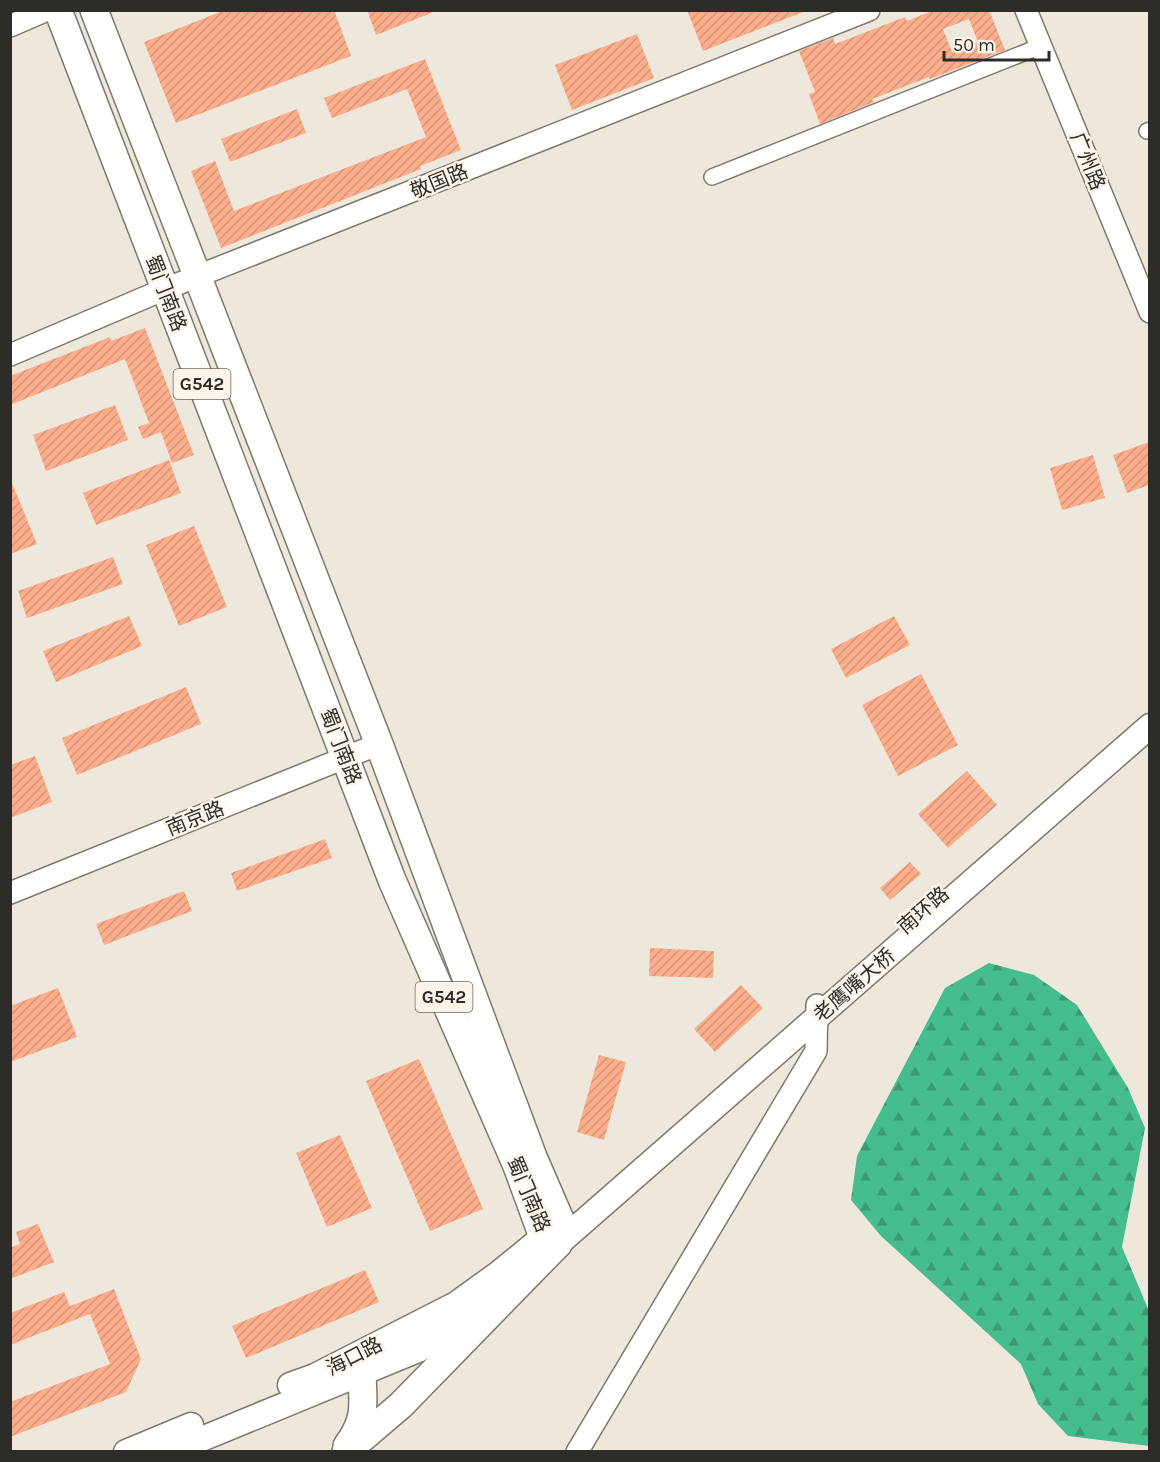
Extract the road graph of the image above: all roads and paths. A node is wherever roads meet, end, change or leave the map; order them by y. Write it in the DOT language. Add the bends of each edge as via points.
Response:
graph roads {
  1 [pos="47,10"];
  2 [pos="58,10"];
  3 [pos="94,10"];
  4 [pos="869,10"];
  5 [pos="1026,10"];
  6 [pos="10,26"];
  7 [pos="1041,46"];
  8 [pos="712,177"];
  9 [pos="197,276"];
  10 [pos="165,289"];
  11 [pos="1149,312"];
  12 [pos="10,355"];
  13 [pos="1149,716"];
  14 [pos="1149,726"];
  15 [pos="379,744"];
  16 [pos="345,757"];
  17 [pos="10,893"];
  18 [pos="817,1010"];
  19 [pos="554,1235"];
  20 [pos="362,1374"];
  21 [pos="126,1452"];
  22 [pos="170,1452"];
  23 [pos="345,1452"];
  24 [pos="577,1452"];
  1 -- 6 [label="street"];
  2 -- 10 [label="highway, 蜀门南路 / G542"];
  3 -- 9 [label="highway, 蜀门南路 / G542"];
  4 -- 9 [label="street, 敬国路"];
  5 -- 7 [label="street, 广州路"];
  7 -- 8 [label="street"];
  7 -- 11 [label="street, 广州路"];
  9 -- 10 [label="street, 敬国路"];
  9 -- 15 [label="highway, 蜀门南路 / G542"];
  10 -- 12 [label="street, 敬国路"];
  10 -- 16 [label="highway, 蜀门南路 / G542"];
  13 -- 18 [label="main road, 南环路"];
  14 -- 18 [label="main road, 老鹰嘴大桥"];
  15 -- 16 [label="street, 南京路"];
  15 -- 19 [label="highway, 蜀门南路 / G542" via="529,1146"];
  16 -- 17 [label="street, 南京路"];
  16 -- 19 [label="highway, 蜀门南路 / G542" via="392,880 518,1166"];
  18 -- 19 [label="main road, 南环路"];
  18 -- 24 [label="street" via="816,1051"];
  19 -- 20 [label="main road, 海口路" via="469,1318 418,1350"];
  19 -- 21 [label="main road, 海口路" via="456,1304 315,1376"];
  19 -- 23 [label="highway" via="401,1405"];
  20 -- 22 [label="main road, 海口路"];
  20 -- 23 [label="highway" via="361,1423"];
}
